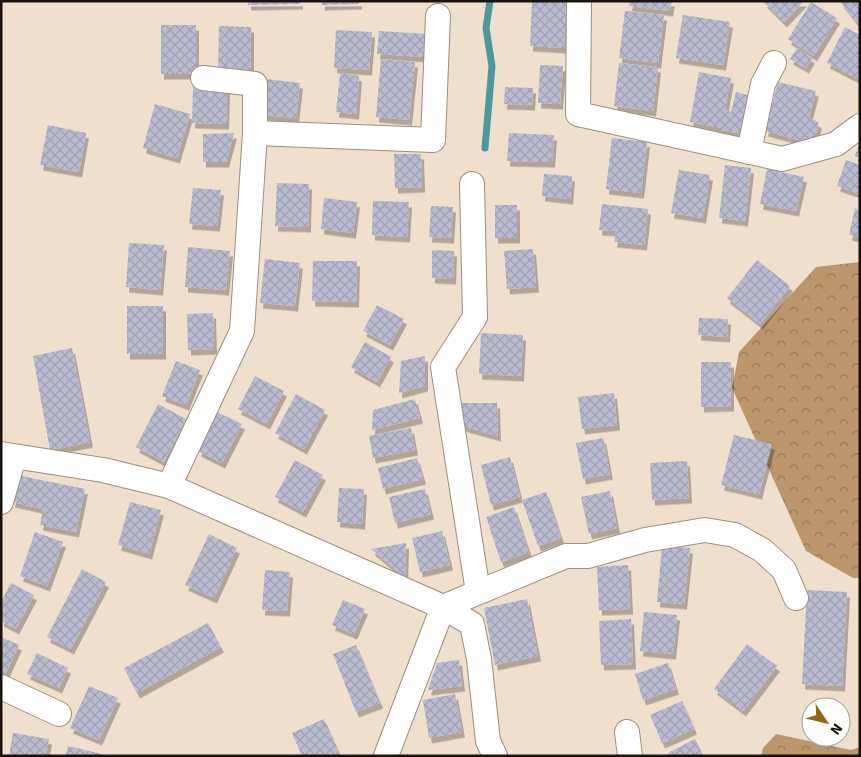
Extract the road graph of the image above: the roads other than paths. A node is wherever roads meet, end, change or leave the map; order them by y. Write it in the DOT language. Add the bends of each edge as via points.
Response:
graph roads {
  1 [pos="579,1"];
  2 [pos="438,16"];
  3 [pos="774,62"];
  4 [pos="203,78"];
  5 [pos="860,126"];
  6 [pos="255,133"];
  7 [pos="749,152"];
  8 [pos="472,184"];
  9 [pos="7,455"];
  10 [pos="170,486"];
  11 [pos="1,502"];
  12 [pos="478,592"];
  13 [pos="796,598"];
  14 [pos="444,607"];
  15 [pos="1,687"];
  16 [pos="59,714"];
  17 [pos="626,732"];
  18 [pos="386,756"];
  19 [pos="495,756"];
  20 [pos="630,756"];
  1 -- 7 [label="street" via="578,114"];
  2 -- 6 [label="street" via="433,140"];
  3 -- 7 [label="street" via="763,84"];
  4 -- 6 [label="street" via="255,84"];
  5 -- 7 [label="street" via="836,144 782,159"];
  6 -- 10 [label="street" via="242,331"];
  8 -- 12 [label="street" via="475,317 443,367"];
  9 -- 10 [label="street" via="103,470"];
  9 -- 11 [label="street"];
  10 -- 14 [label="street"];
  12 -- 13 [label="street" via="566,556 588,556 645,540 705,530 734,535 762,550 784,570"];
  12 -- 14 [label="street"];
  14 -- 18 [label="street"];
  14 -- 19 [label="street" via="472,624 488,741"];
  15 -- 16 [label="street"];
  17 -- 20 [label="street"];
}
